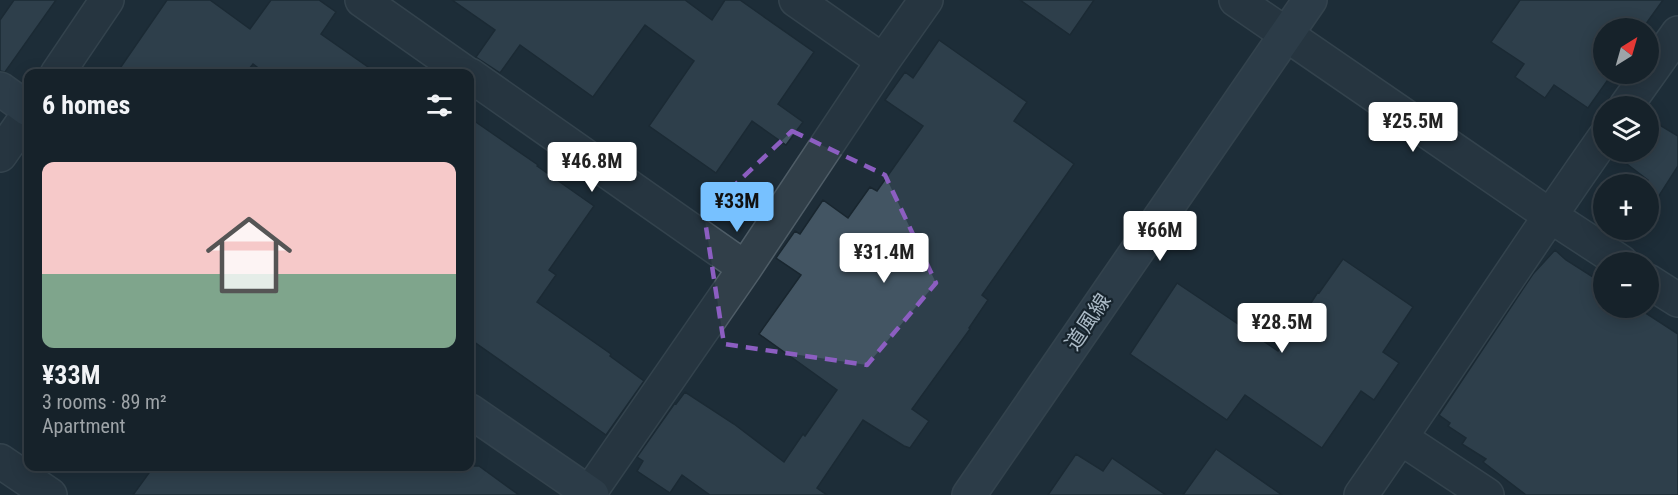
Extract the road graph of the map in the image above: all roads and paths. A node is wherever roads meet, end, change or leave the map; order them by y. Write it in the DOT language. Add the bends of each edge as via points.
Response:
graph roads {
  1 [pos="107,0"];
  2 [pos="362,0"];
  3 [pos="796,0"];
  4 [pos="926,0"];
  5 [pos="1236,0"];
  6 [pos="1310,0"];
  7 [pos="1678,33"];
  8 [pos="1285,34"];
  9 [pos="883,61"];
  10 [pos="60,69"];
  11 [pos="461,69"];
  12 [pos="474,78"];
  13 [pos="0,89"];
  14 [pos="1633,96"];
  15 [pos="24,106"];
  16 [pos="24,121"];
  17 [pos="1593,153"];
  18 [pos="0,155"];
  19 [pos="1549,215"];
  20 [pos="1606,252"];
  21 [pos="745,268"];
  22 [pos="1659,288"];
  23 [pos="1678,300"];
  24 [pos="474,414"];
  25 [pos="1401,438"];
  26 [pos="0,460"];
  27 [pos="590,494"];
  28 [pos="50,495"];
  29 [pos="969,495"];
  30 [pos="1361,495"];
  31 [pos="1487,495"];
  1 -- 10 [label="street"];
  2 -- 11 [label="street"];
  3 -- 9 [label="street"];
  4 -- 9 [label="street"];
  5 -- 8 [label="street"];
  6 -- 8 [label="street, 道風線"];
  7 -- 14 [label="street"];
  8 -- 19 [label="street"];
  8 -- 29 [label="street, 道風線"];
  9 -- 21 [label="street"];
  12 -- 21 [label="street"];
  13 -- 15 [label="street"];
  16 -- 18 [label="street"];
  17 -- 19 [label="street"];
  19 -- 20 [label="street"];
  19 -- 25 [label="street"];
  21 -- 27 [label="street"];
  22 -- 23 [label="street"];
  24 -- 27 [label="street"];
  25 -- 30 [label="street"];
  25 -- 31 [label="street"];
  26 -- 28 [label="street"];
}
